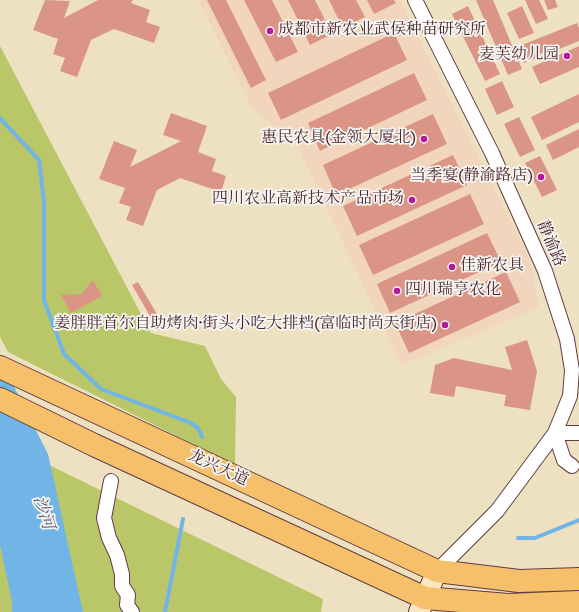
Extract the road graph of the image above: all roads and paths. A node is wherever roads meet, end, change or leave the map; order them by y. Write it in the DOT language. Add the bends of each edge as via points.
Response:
graph roads {
  1 [pos="415,0"];
  2 [pos="0,367"];
  3 [pos="0,399"];
  4 [pos="579,433"];
  5 [pos="556,434"];
  6 [pos="572,466"];
  7 [pos="111,481"];
  8 [pos="437,571"];
  9 [pos="579,579"];
  10 [pos="579,602"];
  11 [pos="422,605"];
  12 [pos="132,612"];
  1 -- 5 [label="street, 静渝路" via="492,153 545,271 566,338 572,370 570,396"];
  2 -- 8 [label="main road, 龙兴大道"];
  3 -- 11 [label="main road, 龙兴大道"];
  4 -- 5 [label="street"];
  5 -- 6 [label="street" via="564,460"];
  5 -- 8 [label="street, 静渝路" via="497,511"];
  7 -- 12 [label="street" via="104,518 117,555 122,586 128,595 127,605"];
  8 -- 9 [label="main road, 龙兴大道" via="519,581"];
  8 -- 11 [label="street"];
  10 -- 11 [label="main road, 龙兴大道"];
}
